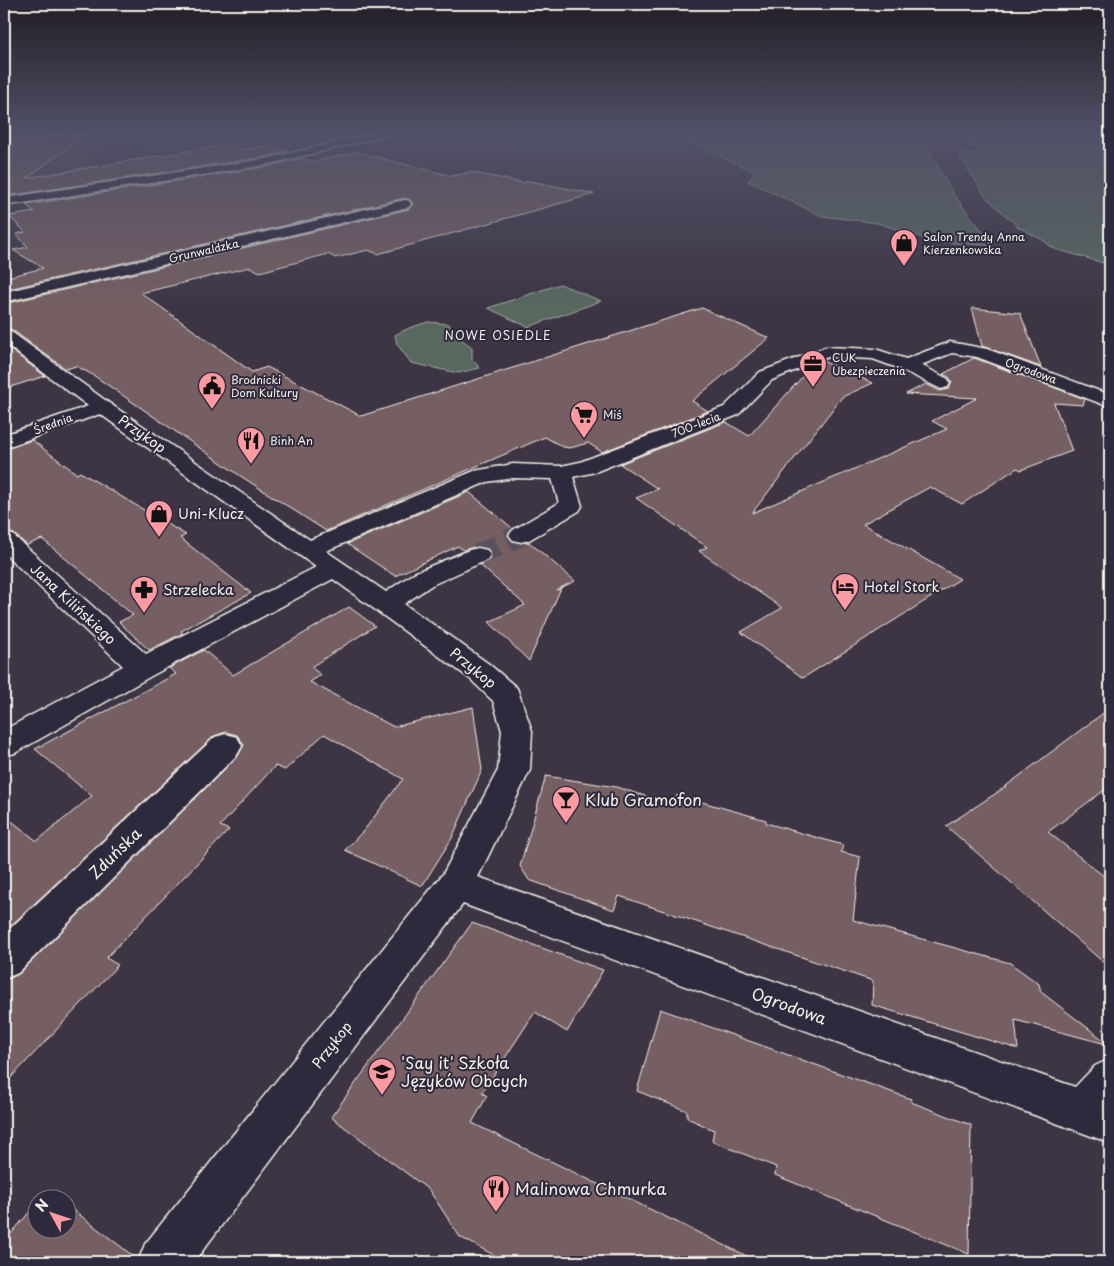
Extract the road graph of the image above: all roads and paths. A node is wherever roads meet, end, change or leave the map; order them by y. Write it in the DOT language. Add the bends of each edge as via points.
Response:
graph roads {
  1 [pos="75,191"];
  2 [pos="4,202"];
  3 [pos="405,204"];
  4 [pos="4,297"];
  5 [pos="4,335"];
  6 [pos="906,366"];
  7 [pos="941,383"];
  8 [pos="1110,401"];
  9 [pos="102,407"];
  10 [pos="4,442"];
  11 [pos="561,473"];
  12 [pos="521,535"];
  13 [pos="4,540"];
  14 [pos="308,550"];
  15 [pos="478,555"];
  16 [pos="334,568"];
  17 [pos="386,604"];
  18 [pos="142,668"];
  19 [pos="4,744"];
  20 [pos="226,746"];
  21 [pos="456,885"];
  22 [pos="4,960"];
  23 [pos="1101,1105"];
  24 [pos="163,1262"];
  1 -- 2 [label="street"];
  3 -- 4 [label="street, Grunwaldzka"];
  5 -- 9 [label="street, Przykop"];
  6 -- 7 [label="street, 700-lecia"];
  6 -- 8 [label="street, Ogrodowa" via="950,347 981,352"];
  6 -- 11 [label="street, 700-lecia" via="874,354 826,352 766,376 731,411 587,467"];
  9 -- 10 [label="street, Średnia"];
  9 -- 14 [label="street, Przykop"];
  11 -- 12 [label="street" via="571,506"];
  11 -- 14 [label="street, 700-lecia" via="513,471 482,476"];
  13 -- 18 [label="street, Jana Kilińskiego"];
  14 -- 16 [label="street, Przykop"];
  15 -- 17 [label="street" via="423,579"];
  16 -- 17 [label="street, Przykop"];
  16 -- 18 [label="street"];
  17 -- 21 [label="street, Przykop" via="479,671 506,696 517,731 514,770"];
  18 -- 19 [label="street"];
  20 -- 22 [label="street, Zduńska"];
  21 -- 23 [label="street, Ogrodowa"];
  21 -- 24 [label="street, Przykop"];
}
